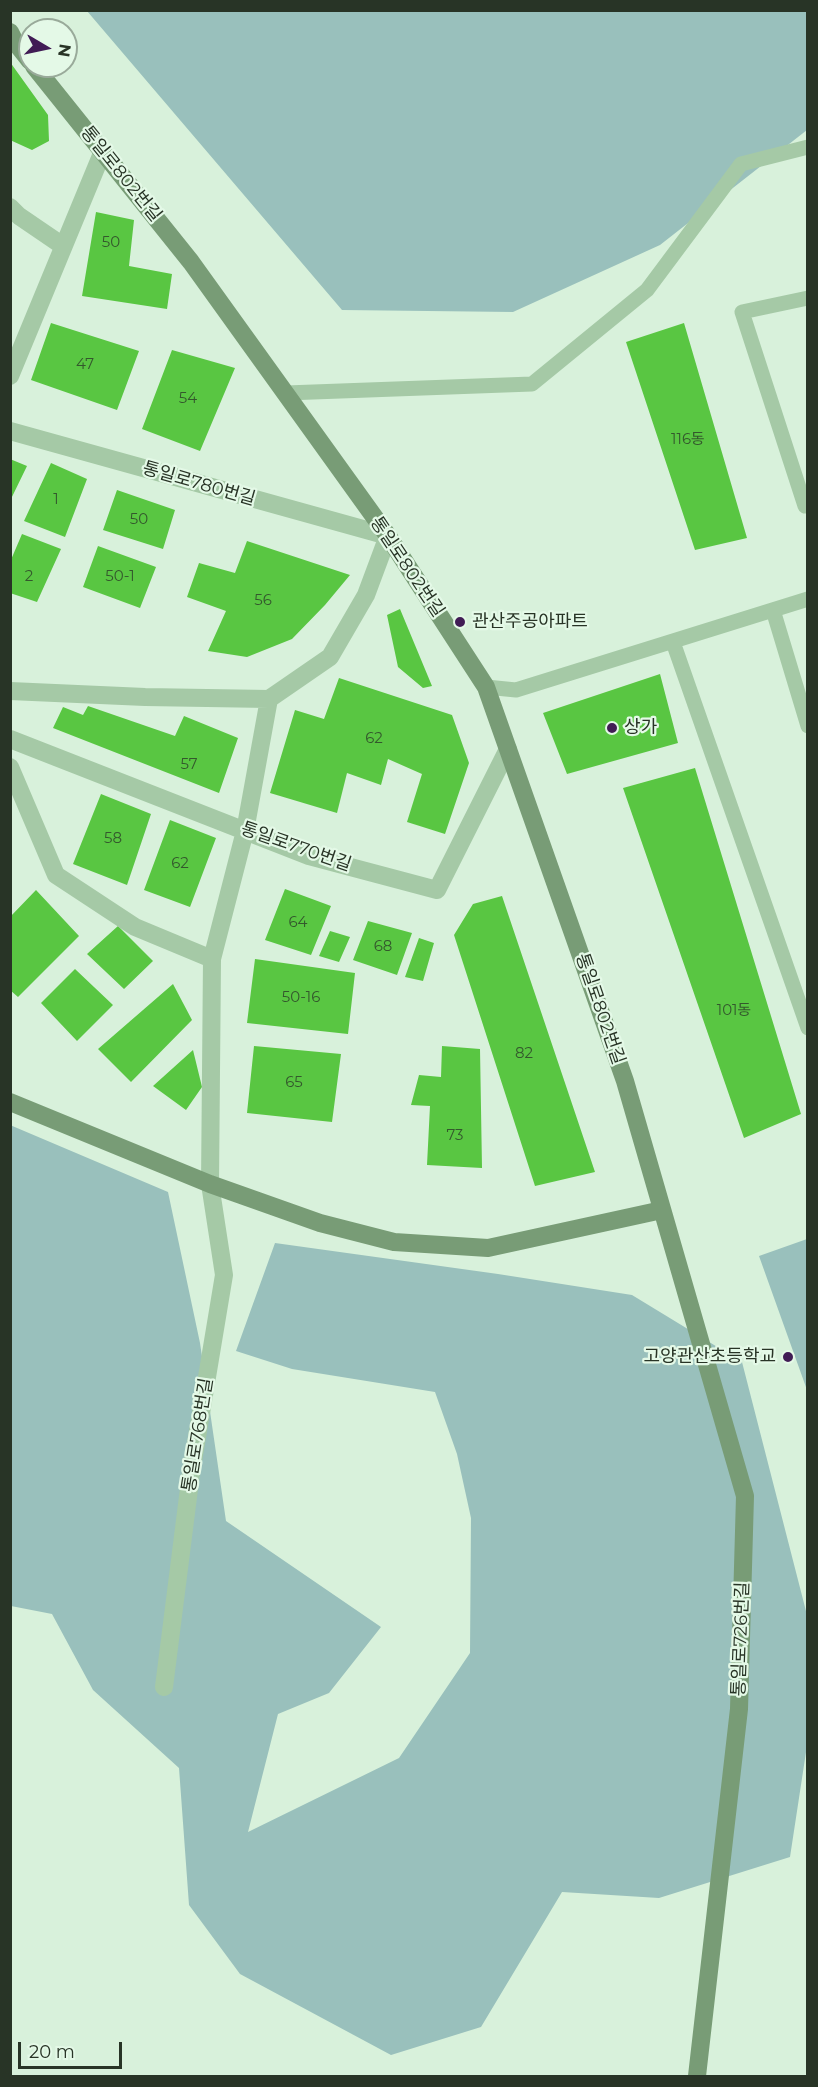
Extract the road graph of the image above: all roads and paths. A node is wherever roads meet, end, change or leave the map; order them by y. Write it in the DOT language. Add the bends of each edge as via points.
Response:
graph roads {
  1 [pos="10,32"];
  2 [pos="18,46"];
  3 [pos="44,78"];
  4 [pos="807,147"];
  5 [pos="103,151"];
  6 [pos="10,207"];
  7 [pos="63,246"];
  8 [pos="807,298"];
  9 [pos="10,376"];
  10 [pos="286,393"];
  11 [pos="10,431"];
  12 [pos="807,506"];
  13 [pos="388,536"];
  14 [pos="807,599"];
  15 [pos="773,610"];
  16 [pos="673,642"];
  17 [pos="486,687"];
  18 [pos="10,691"];
  19 [pos="269,699"];
  20 [pos="807,726"];
  21 [pos="10,739"];
  22 [pos="508,749"];
  23 [pos="10,767"];
  24 [pos="245,831"];
  25 [pos="212,959"];
  26 [pos="807,1028"];
  27 [pos="10,1101"];
  28 [pos="210,1184"];
  29 [pos="662,1210"];
  30 [pos="164,1687"];
  31 [pos="697,2076"];
  1 -- 2 [label="street"];
  3 -- 5 [label="street, 통일로802번길"];
  4 -- 10 [label="lane" via="741,164 647,290 532,384"];
  5 -- 7 [label="street"];
  5 -- 10 [label="street, 통일로802번길" via="191,262"];
  6 -- 7 [label="street"];
  7 -- 9 [label="street"];
  8 -- 12 [label="lane" via="742,312"];
  10 -- 13 [label="street, 통일로802번길"];
  11 -- 13 [label="street, 통일로780번길"];
  13 -- 17 [label="street, 통일로802번길"];
  13 -- 19 [label="street" via="366,595 330,657"];
  14 -- 15 [label="lane"];
  15 -- 16 [label="lane"];
  15 -- 20 [label="lane"];
  16 -- 17 [label="lane" via="516,690"];
  16 -- 26 [label="lane"];
  17 -- 22 [label="street, 통일로802번길"];
  18 -- 19 [label="street"];
  19 -- 24 [label="street, 통일로768번길"];
  21 -- 24 [label="street, 통일로770번길"];
  22 -- 24 [label="street, 통일로770번길" via="437,890 309,856"];
  22 -- 29 [label="street, 통일로802번길" via="625,1081"];
  23 -- 25 [label="street" via="56,875 135,927"];
  24 -- 25 [label="street, 통일로768번길"];
  25 -- 28 [label="street, 통일로768번길"];
  27 -- 28 [label="street"];
  28 -- 29 [label="street" via="320,1223 394,1242 488,1248"];
  28 -- 30 [label="street, 통일로768번길" via="224,1275 191,1473"];
  29 -- 31 [label="street, 통일로726번길" via="745,1496 739,1709"];
}
